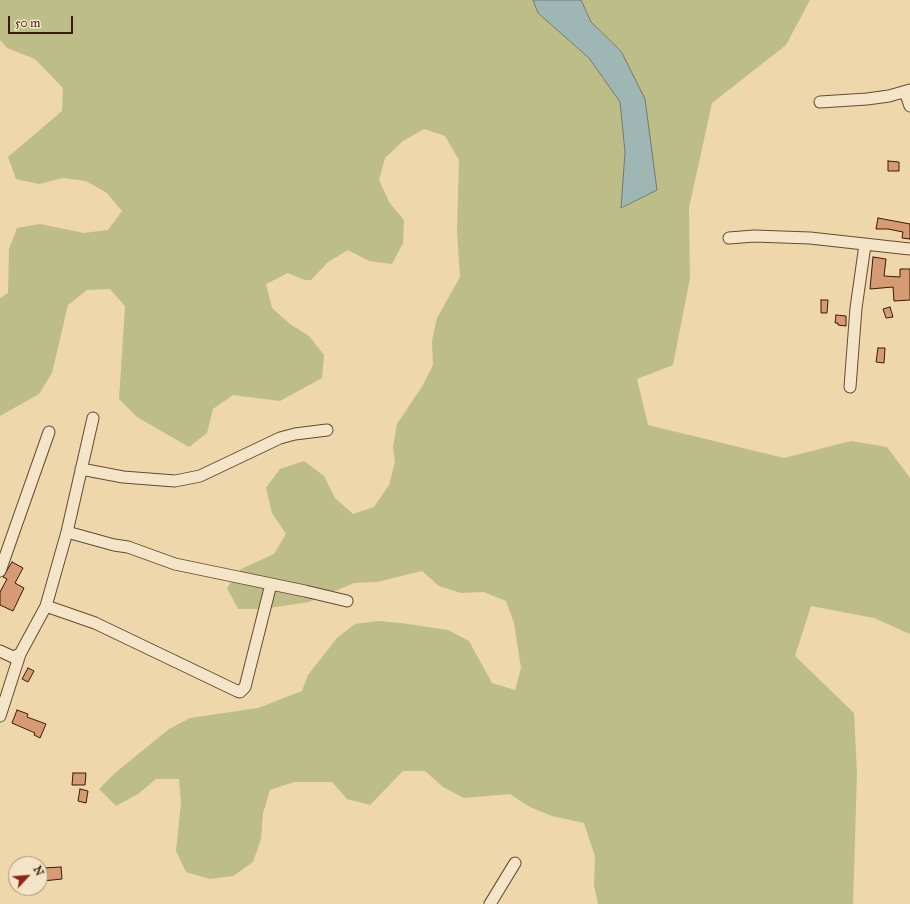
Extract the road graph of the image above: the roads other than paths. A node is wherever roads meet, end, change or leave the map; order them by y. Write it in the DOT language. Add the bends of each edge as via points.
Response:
graph roads {
  1 [pos="908,91"];
  2 [pos="820,102"];
  3 [pos="910,106"];
  4 [pos="729,238"];
  5 [pos="865,245"];
  6 [pos="910,249"];
  7 [pos="850,387"];
  8 [pos="93,418"];
  9 [pos="327,430"];
  10 [pos="49,432"];
  11 [pos="81,469"];
  12 [pos="67,532"];
  13 [pos="0,571"];
  14 [pos="271,584"];
  15 [pos="347,601"];
  16 [pos="46,606"];
  17 [pos="0,651"];
  18 [pos="20,654"];
  19 [pos="0,716"];
  20 [pos="515,863"];
  21 [pos="490,904"];
  1 -- 2 [label="street" via="867,99"];
  1 -- 3 [label="street"];
  4 -- 5 [label="street" via="810,238"];
  5 -- 6 [label="street"];
  5 -- 7 [label="street" via="856,308"];
  8 -- 11 [label="street"];
  9 -- 11 [label="street" via="280,438 200,476 175,481 123,477"];
  10 -- 13 [label="street"];
  11 -- 12 [label="street"];
  12 -- 14 [label="street" via="114,545 128,546 175,564"];
  12 -- 16 [label="street"];
  14 -- 15 [label="street"];
  14 -- 16 [label="street" via="245,686 240,692 95,623"];
  16 -- 18 [label="street"];
  17 -- 18 [label="street" via="13,657"];
  18 -- 19 [label="street"];
  20 -- 21 [label="street"];
}
